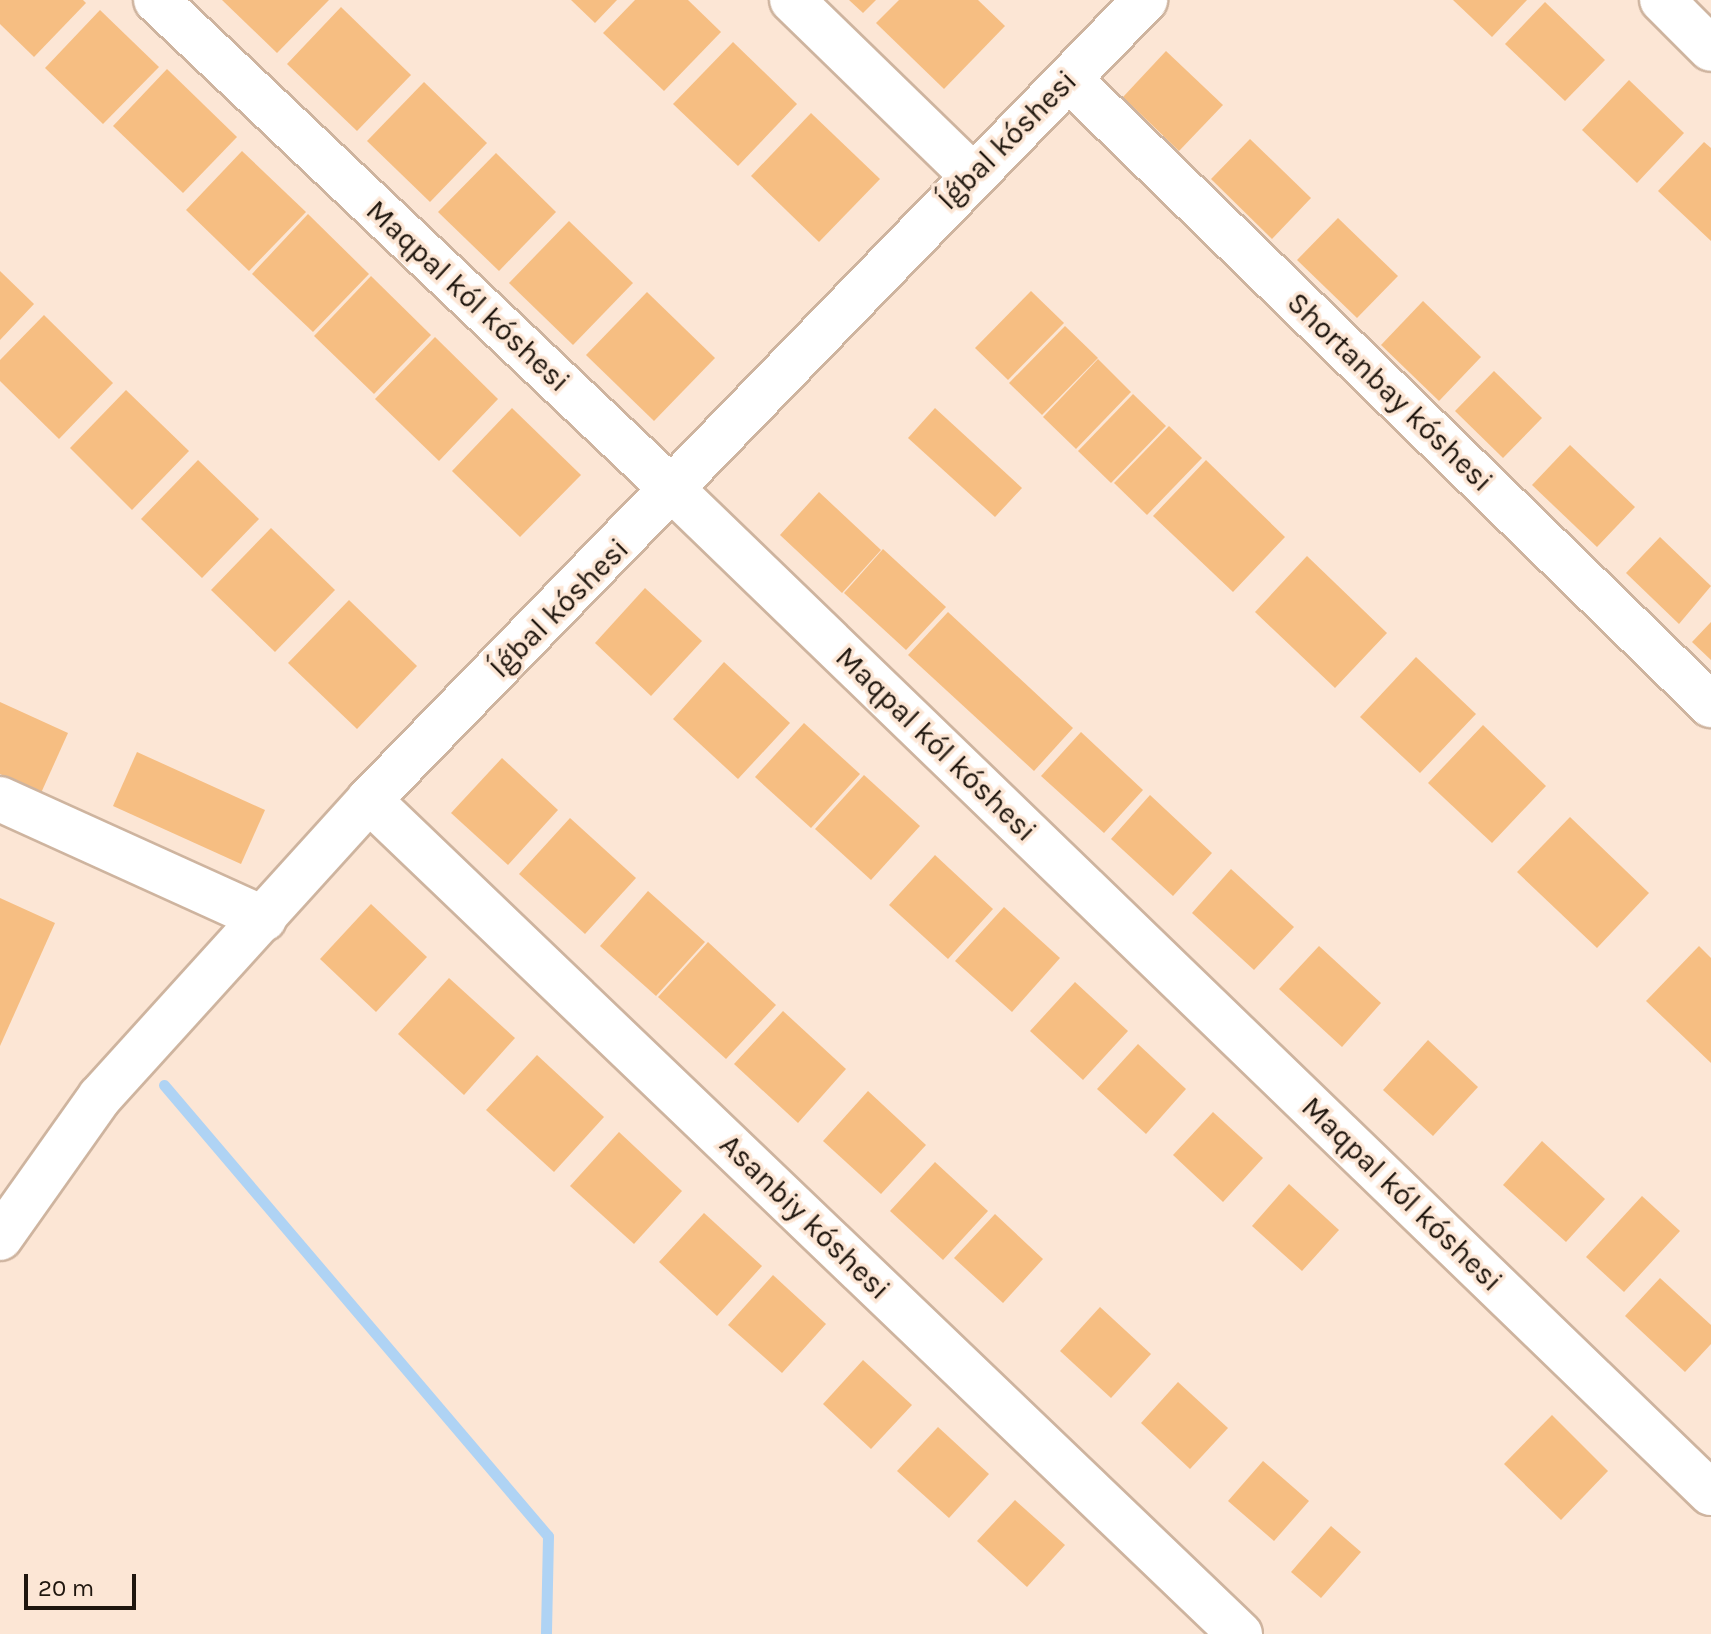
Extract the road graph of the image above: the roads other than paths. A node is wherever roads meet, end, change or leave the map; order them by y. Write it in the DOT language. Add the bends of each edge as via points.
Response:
graph roads {
  1 [pos="156,0"];
  2 [pos="792,0"];
  3 [pos="1145,0"];
  4 [pos="1662,0"];
  5 [pos="1711,49"];
  6 [pos="1069,79"];
  7 [pos="971,174"];
  8 [pos="674,491"];
  9 [pos="1711,705"];
  10 [pos="0,799"];
  11 [pos="369,800"];
  12 [pos="264,919"];
  13 [pos="0,1238"];
  14 [pos="1711,1493"];
  15 [pos="1240,1634"];
  1 -- 8 [label="street, Maqpal kól kóshesi"];
  2 -- 7 [label="street"];
  3 -- 6 [label="street, Íǵbal kóshesi"];
  4 -- 5 [label="street"];
  6 -- 7 [label="street, Íǵbal kóshesi"];
  6 -- 9 [label="street, Shortanbay kóshesi"];
  7 -- 8 [label="street, Íǵbal kóshesi"];
  8 -- 11 [label="street, Íǵbal kóshesi"];
  8 -- 14 [label="street, Maqpal kól kóshesi"];
  10 -- 12 [label="street"];
  11 -- 12 [label="street, Íǵbal kóshesi"];
  11 -- 15 [label="street, Asanbiy kóshesi"];
  12 -- 13 [label="street, Íǵbal kóshesi" via="100,1097"];
}
